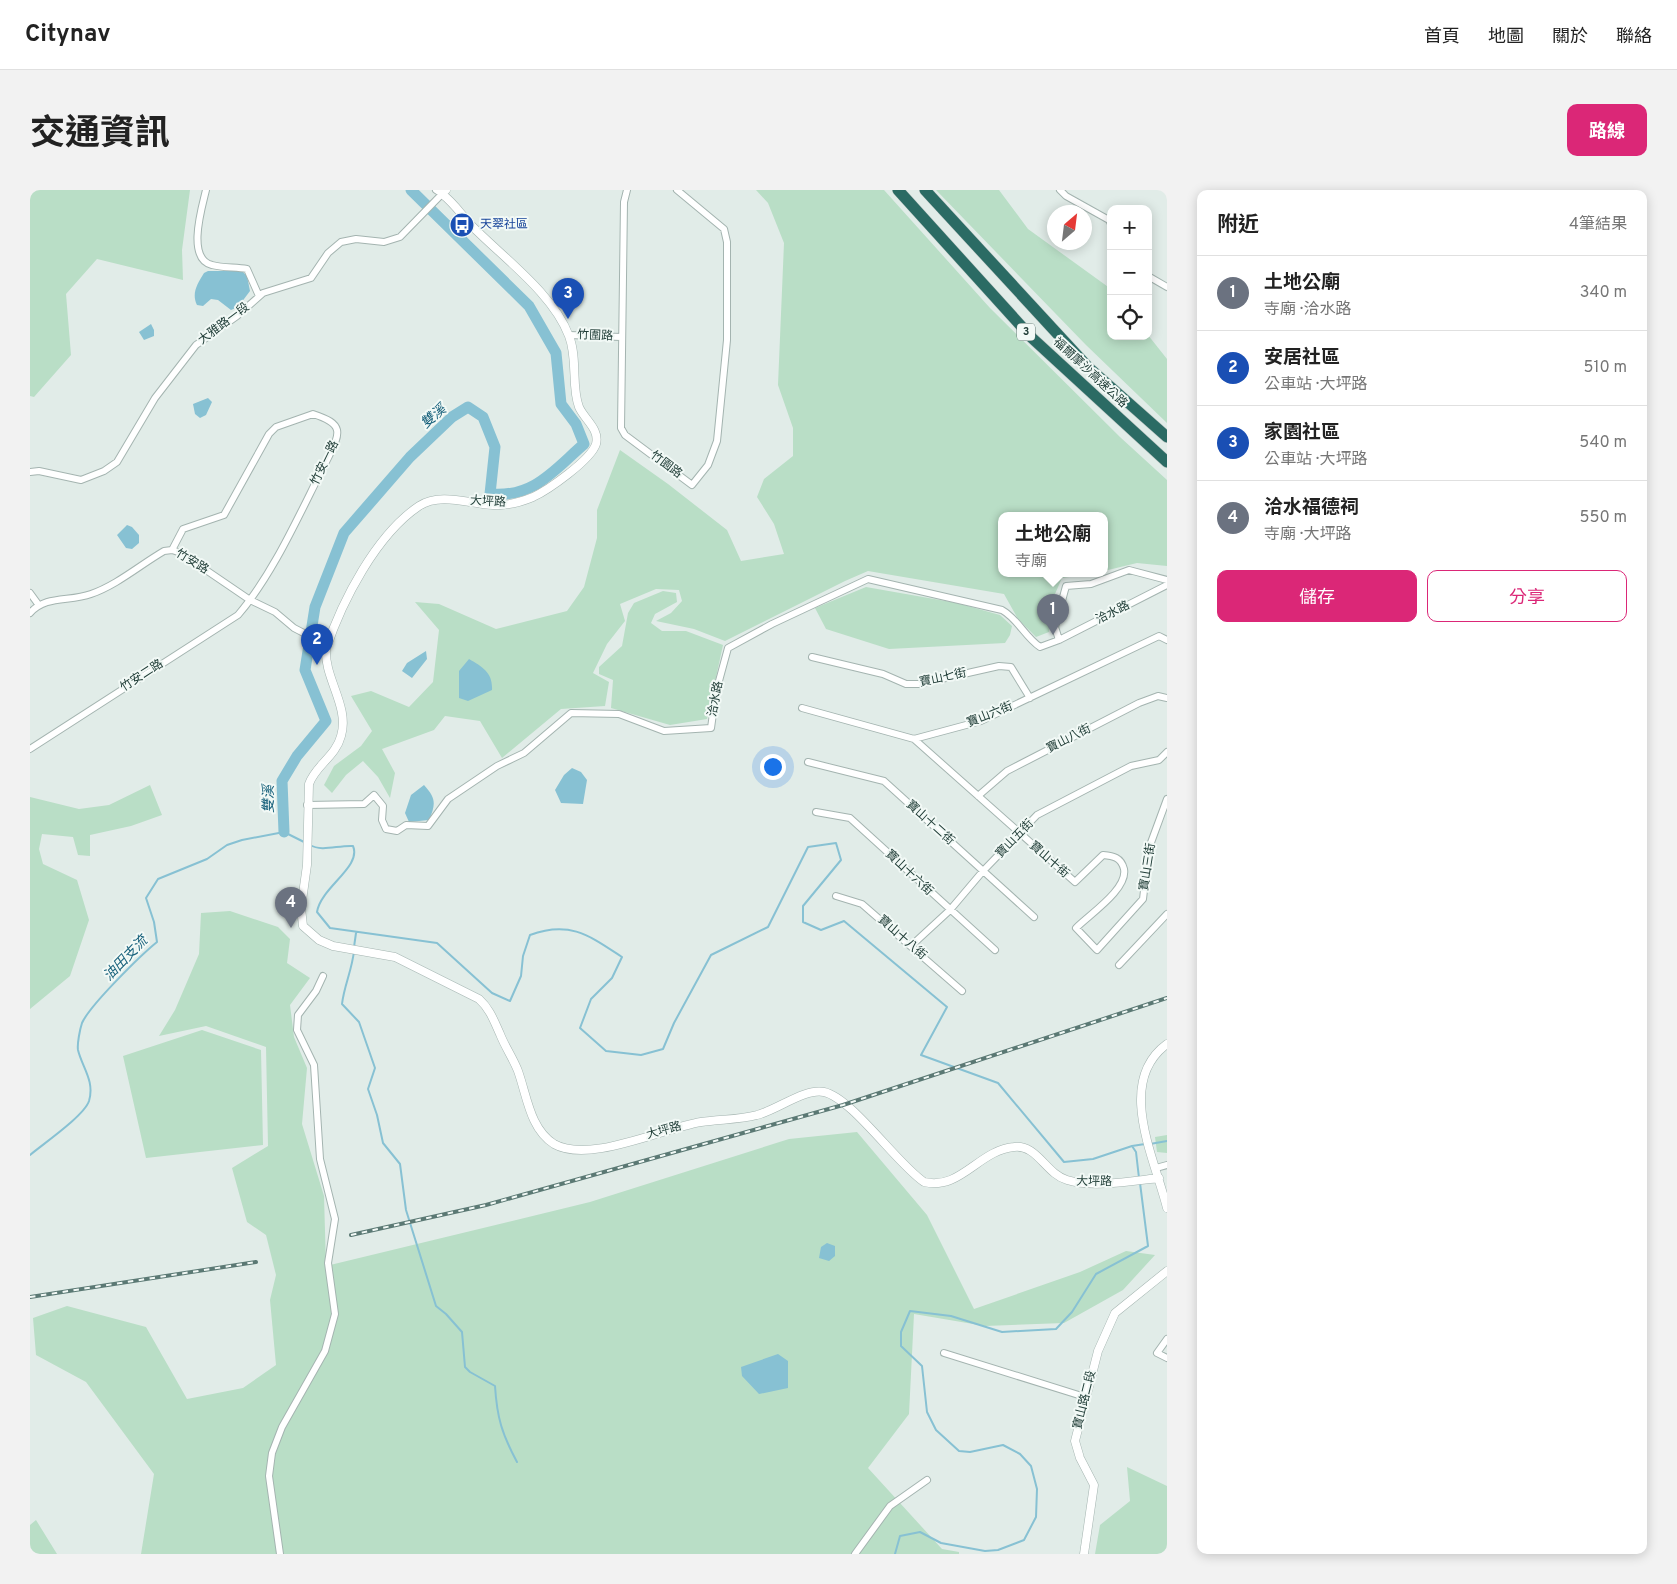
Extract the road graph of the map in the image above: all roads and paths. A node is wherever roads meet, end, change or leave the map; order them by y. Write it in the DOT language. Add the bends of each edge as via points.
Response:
graph roads {
  1 [pos="206,190"];
  2 [pos="627,190"];
  3 [pos="677,190"];
  4 [pos="898,190"];
  5 [pos="925,190"];
  6 [pos="1060,190"];
  7 [pos="440,193"];
  8 [pos="1107,219"];
  9 [pos="1152,278"];
  10 [pos="1167,286"];
  11 [pos="259,296"];
  12 [pos="569,335"];
  13 [pos="621,337"];
  14 [pos="1167,437"];
  15 [pos="1167,462"];
  16 [pos="30,472"];
  17 [pos="172,550"];
  18 [pos="1167,580"];
  19 [pos="1167,585"];
  20 [pos="30,593"];
  21 [pos="251,600"];
  22 [pos="38,604"];
  23 [pos="30,614"];
  24 [pos="1059,640"];
  25 [pos="1167,640"];
  26 [pos="327,645"];
  27 [pos="812,657"];
  28 [pos="1030,698"];
  29 [pos="1167,698"];
  30 [pos="802,708"];
  31 [pos="914,739"];
  32 [pos="30,749"];
  33 [pos="1167,752"];
  34 [pos="808,762"];
  35 [pos="978,796"];
  36 [pos="1167,799"];
  37 [pos="307,805"];
  38 [pos="816,812"];
  39 [pos="1020,834"];
  40 [pos="983,871"];
  41 [pos="836,896"];
  42 [pos="950,910"];
  43 [pos="1167,914"];
  44 [pos="1034,917"];
  45 [pos="912,946"];
  46 [pos="995,950"];
  47 [pos="1097,950"];
  48 [pos="1119,965"];
  49 [pos="323,976"];
  50 [pos="962,991"];
  51 [pos="1167,1044"];
  52 [pos="1167,1165"];
  53 [pos="1156,1168"];
  54 [pos="1159,1178"];
  55 [pos="1167,1208"];
  56 [pos="1167,1271"];
  57 [pos="1167,1339"];
  58 [pos="944,1353"];
  59 [pos="1167,1358"];
  60 [pos="1085,1397"];
  61 [pos="927,1480"];
  62 [pos="280,1554"];
  63 [pos="855,1554"];
  64 [pos="1084,1554"];
  1 -- 11 [label="street" via="197,226 201,255 212,265 247,269"];
  2 -- 13 [label="street, 竹園路" via="624,202"];
  3 -- 13 [label="street, 竹園路" via="724,229 727,242 727,340 718,441 708,465 692,485 621,428"];
  4 -- 15 [label="highway, 福爾摩沙高速公路 / 3" via="1032,338"];
  5 -- 14 [label="highway, 福爾摩沙高速公路 / 3" via="1088,366"];
  6 -- 8 [label="street"];
  7 -- 11 [label="street, 大雅路一段" via="406,232 392,240 341,242 328,253 311,278 270,289"];
  7 -- 12 [label="street, 大坪路" via="541,294 562,320"];
  9 -- 10 [label="street"];
  11 -- 16 [label="street, 大雅路一段" via="191,350 155,398 117,462 81,480"];
  12 -- 13 [label="street, 竹圍路"];
  12 -- 26 [label="street, 大坪路" via="579,406 596,437 590,454 536,496 521,501 494,505 437,500 420,505 381,544 362,571"];
  17 -- 21 [label="street, 竹安路"];
  17 -- 21 [label="street, 竹安一路" via="183,529 224,515 276,427 313,414 335,425 338,439"];
  17 -- 22 [label="street, 竹安路" via="164,551 90,595"];
  18 -- 24 [label="street" via="1129,570 1091,584 1066,586 1055,627"];
  19 -- 24 [label="street, 洽水路"];
  20 -- 22 [label="street"];
  21 -- 26 [label="street, 竹安路"];
  21 -- 32 [label="street, 竹安二路" via="238,615"];
  22 -- 23 [label="street"];
  24 -- 37 [label="street, 洽水路" via="1040,646 1002,610 868,579 728,648 716,692 711,728 664,731 620,714 571,713 524,753 497,766 448,799 428,826 406,824 397,831 386,829 382,820 383,806 374,795 364,804"];
  25 -- 28 [label="street, 寶山六街" via="1159,636"];
  26 -- 37 [label="street, 大坪路" via="325,658 339,702 342,730 335,749 311,778"];
  27 -- 28 [label="street, 寶山七街" via="883,674 906,684 999,666 1011,667"];
  28 -- 31 [label="street, 寶山六街" via="981,721"];
  29 -- 35 [label="street, 寶山八街" via="1158,696 1139,704 1007,771"];
  30 -- 31 [label="street"];
  31 -- 35 [label="street, 寶山十街"];
  33 -- 39 [label="street, 寶山五街" via="1158,760 1131,766 1037,815"];
  34 -- 40 [label="street, 寶山十二街" via="884,781"];
  35 -- 39 [label="street, 寶山十街"];
  36 -- 47 [label="street, 寶山三街" via="1150,848 1143,899"];
  37 -- 54 [label="street, 大坪路" via="307,865 300,908 303,926 320,940 348,950 406,962 483,1002 518,1070 538,1128 547,1139 565,1148 604,1147 701,1122 757,1115 807,1093 823,1091 852,1111 924,1182 947,1183 984,1158 1018,1146 1029,1150 1051,1172 1070,1181"];
  38 -- 42 [label="street, 寶山十六街" via="850,818"];
  39 -- 40 [label="street, 寶山五街"];
  39 -- 47 [label="street, 寶山十街" via="1075,882 1103,855 1115,856 1123,863 1125,876 1120,887 1076,928"];
  40 -- 42 [label="street, 寶山五街"];
  40 -- 44 [label="street, 寶山十二街"];
  41 -- 45 [label="street, 寶山十八街" via="862,904"];
  42 -- 45 [label="street, 寶山五街"];
  42 -- 46 [label="street, 寶山十六街"];
  43 -- 48 [label="street"];
  45 -- 50 [label="street, 寶山十八街"];
  49 -- 62 [label="street" via="298,1015 297,1030 314,1065 320,1159 335,1219 328,1264 335,1314 325,1351 282,1427 272,1453 269,1476"];
  51 -- 53 [label="street" via="1154,1055 1144,1075 1141,1112"];
  52 -- 53 [label="street"];
  53 -- 54 [label="street"];
  54 -- 55 [label="street"];
  56 -- 60 [label="street, 寶山路二段" via="1121,1306 1112,1317"];
  57 -- 59 [label="street" via="1157,1353"];
  58 -- 60 [label="street"];
  60 -- 64 [label="street, 寶山路二段" via="1075,1441 1094,1484"];
  61 -- 63 [label="street" via="890,1506"];
}
